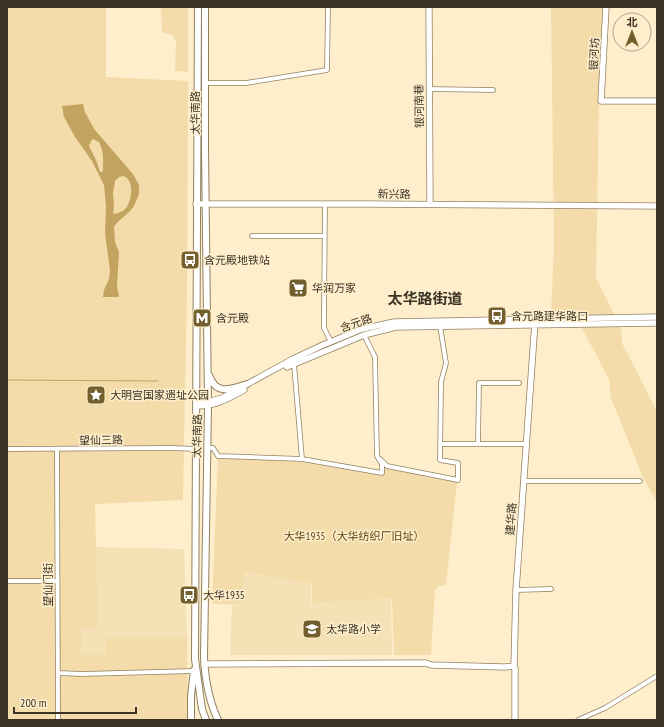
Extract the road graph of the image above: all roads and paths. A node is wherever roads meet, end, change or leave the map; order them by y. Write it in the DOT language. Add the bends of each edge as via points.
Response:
graph roads {
  1 [pos="198,7"];
  2 [pos="205,7"];
  3 [pos="328,7"];
  4 [pos="429,7"];
  5 [pos="606,7"];
  6 [pos="205,83"];
  7 [pos="429,89"];
  8 [pos="493,90"];
  9 [pos="657,101"];
  10 [pos="196,204"];
  11 [pos="206,204"];
  12 [pos="325,204"];
  13 [pos="430,204"];
  14 [pos="657,206"];
  15 [pos="252,236"];
  16 [pos="324,236"];
  17 [pos="657,317"];
  18 [pos="534,322"];
  19 [pos="657,323"];
  20 [pos="440,326"];
  21 [pos="364,335"];
  22 [pos="330,342"];
  23 [pos="294,364"];
  24 [pos="208,370"];
  25 [pos="519,383"];
  26 [pos="247,384"];
  27 [pos="196,404"];
  28 [pos="208,404"];
  29 [pos="441,444"];
  30 [pos="478,444"];
  31 [pos="526,444"];
  32 [pos="207,448"];
  33 [pos="7,449"];
  34 [pos="57,449"];
  35 [pos="196,449"];
  36 [pos="377,456"];
  37 [pos="302,459"];
  38 [pos="524,481"];
  39 [pos="640,481"];
  40 [pos="7,581"];
  41 [pos="57,581"];
  42 [pos="551,589"];
  43 [pos="516,590"];
  44 [pos="195,659"];
  45 [pos="204,664"];
  46 [pos="514,666"];
  47 [pos="194,671"];
  48 [pos="58,673"];
  49 [pos="657,676"];
  50 [pos="58,720"];
  51 [pos="191,720"];
  52 [pos="206,720"];
  53 [pos="218,720"];
  54 [pos="515,720"];
  55 [pos="578,720"];
  1 -- 10 [label="main road, 太华南路"];
  2 -- 6 [label="main road, 太华南路"];
  3 -- 6 [label="street" via="327,70 246,83"];
  4 -- 7 [label="street, 银河南巷"];
  5 -- 9 [label="street, 银河坊" via="602,101"];
  6 -- 11 [label="main road, 太华南路"];
  7 -- 8 [label="street"];
  7 -- 13 [label="street, 银河南巷"];
  10 -- 11 [label="street, 新兴路"];
  10 -- 27 [label="main road, 太华南路"];
  11 -- 12 [label="street, 新兴路"];
  11 -- 24 [label="main road, 太华南路"];
  12 -- 13 [label="street, 新兴路"];
  12 -- 16 [label="street"];
  13 -- 14 [label="street, 新兴路"];
  15 -- 16 [label="street"];
  16 -- 22 [label="street" via="324,328"];
  17 -- 18 [label="street, 含元路"];
  18 -- 19 [label="street, 含元路"];
  18 -- 20 [label="street, 含元路"];
  18 -- 22 [label="street, 含元路" via="394,322 362,329"];
  18 -- 31 [label="street, 建华路"];
  20 -- 21 [label="street, 含元路" via="396,327"];
  20 -- 29 [label="street" via="446,363 441,382"];
  21 -- 23 [label="street, 含元路"];
  21 -- 36 [label="street" via="375,357"];
  22 -- 26 [label="street, 含元路"];
  23 -- 28 [label="street, 含元路" via="224,401"];
  23 -- 37 [label="street"];
  24 -- 26 [label="main road" via="212,383 221,390"];
  24 -- 28 [label="main road, 太华南路"];
  25 -- 30 [label="street" via="479,383"];
  26 -- 28 [label="street, 含元路"];
  27 -- 28 [label="street, 含元路"];
  27 -- 35 [label="main road, 太华南路"];
  28 -- 32 [label="main road, 太华南路"];
  29 -- 30 [label="street"];
  29 -- 36 [label="street" via="440,460 458,462 458,480 387,466"];
  30 -- 31 [label="street"];
  31 -- 38 [label="street, 建华路"];
  32 -- 37 [label="street" via="213,448 218,456"];
  32 -- 45 [label="main road, 太华南路"];
  33 -- 34 [label="street, 望仙三路"];
  34 -- 35 [label="street, 望仙三路"];
  34 -- 41 [label="street, 望仙门街"];
  35 -- 44 [label="main road, 太华南路"];
  36 -- 37 [label="street" via="382,464 382,474"];
  38 -- 39 [label="street"];
  38 -- 43 [label="street, 建华路"];
  40 -- 41 [label="street"];
  41 -- 48 [label="street, 望仙门街"];
  42 -- 43 [label="street"];
  43 -- 46 [label="street, 建华路"];
  44 -- 47 [label="main road"];
  44 -- 52 [label="main road, 太华南路"];
  45 -- 46 [label="street" via="426,663"];
  45 -- 53 [label="main road, 太华南路" via="206,687"];
  46 -- 54 [label="street, 建华路"];
  47 -- 48 [label="street"];
  47 -- 51 [label="main road"];
  48 -- 50 [label="street, 望仙门街"];
  49 -- 55 [label="street" via="605,708"];
}
